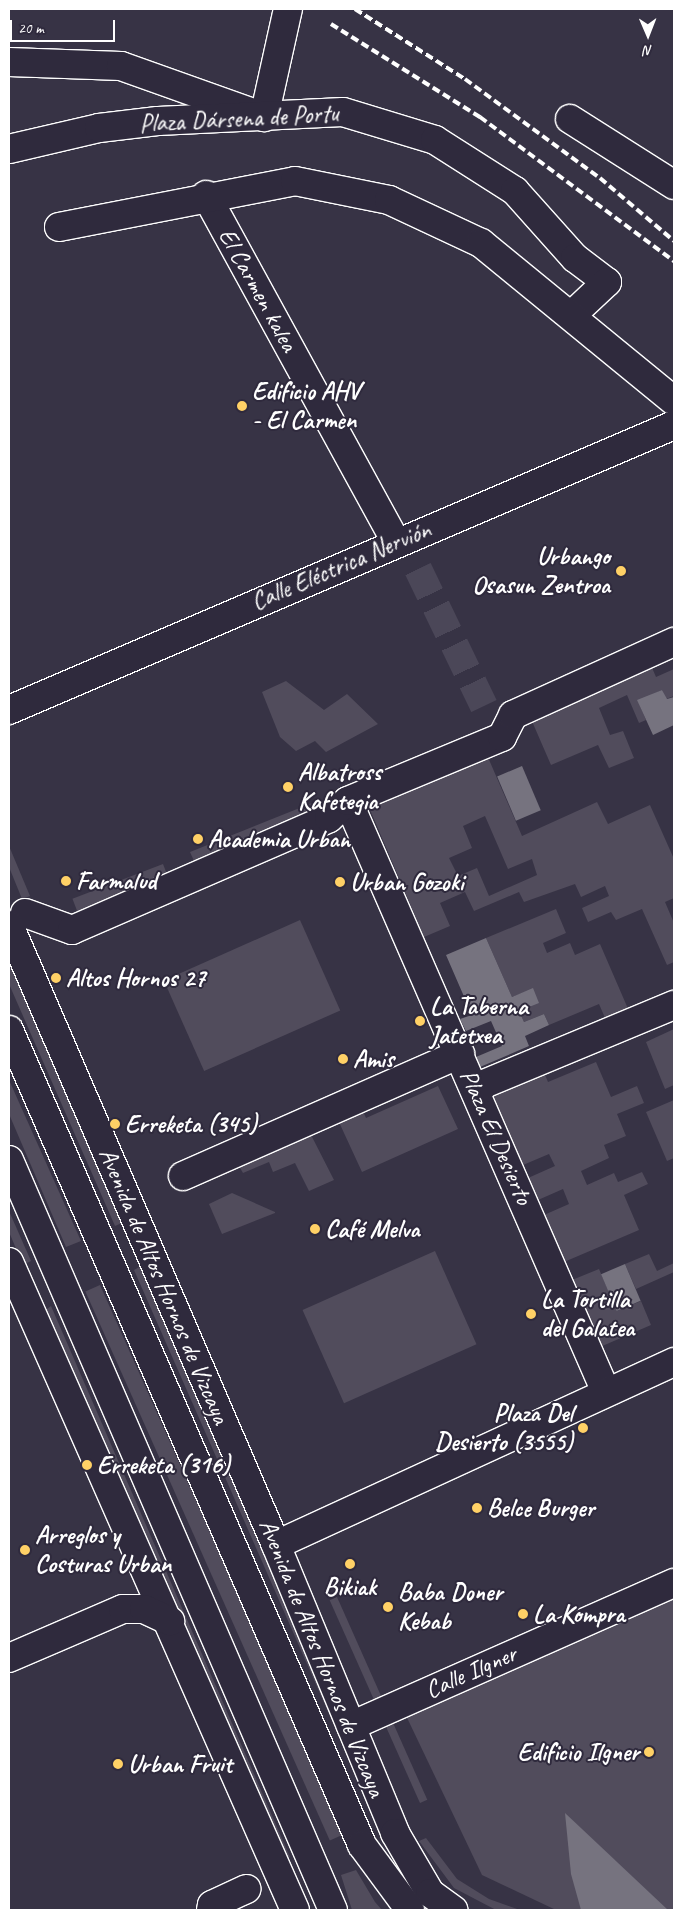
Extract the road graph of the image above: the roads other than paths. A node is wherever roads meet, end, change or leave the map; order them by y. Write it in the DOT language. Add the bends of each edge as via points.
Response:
graph roads {
  1 [pos="288,9"];
  2 [pos="9,62"];
  3 [pos="264,116"];
  4 [pos="570,119"];
  5 [pos="9,149"];
  6 [pos="674,185"];
  7 [pos="206,195"];
  8 [pos="59,226"];
  9 [pos="572,315"];
  10 [pos="674,401"];
  11 [pos="674,425"];
  12 [pos="396,542"];
  13 [pos="674,642"];
  14 [pos="9,710"];
  15 [pos="348,801"];
  16 [pos="17,919"];
  17 [pos="674,1005"];
  18 [pos="9,1030"];
  19 [pos="460,1054"];
  20 [pos="477,1093"];
  21 [pos="9,1160"];
  22 [pos="183,1176"];
  23 [pos="9,1262"];
  24 [pos="674,1362"];
  25 [pos="606,1392"];
  26 [pos="276,1544"];
  27 [pos="674,1583"];
  28 [pos="170,1621"];
  29 [pos="9,1658"];
  30 [pos="350,1726"];
  31 [pos="248,1889"];
  32 [pos="211,1910"];
  33 [pos="295,1910"];
  34 [pos="333,1910"];
  35 [pos="410,1910"];
  36 [pos="453,1910"];
  1 -- 3 [label="street"];
  2 -- 3 [label="street" via="121,66"];
  3 -- 5 [label="street, Plaza Dársena de Portu" via="99,128"];
  3 -- 9 [label="street, Plaza Dársena de Portu" via="343,112 435,140 515,191 575,258 607,282"];
  4 -- 6 [label="street"];
  7 -- 8 [label="street"];
  7 -- 9 [label="street" via="295,181 389,200 481,243"];
  7 -- 12 [label="street, El Carmen kalea"];
  9 -- 10 [label="street"];
  11 -- 12 [label="street, Calle Eléctrica Nervión"];
  12 -- 14 [label="street, Calle Eléctrica Nervión"];
  13 -- 15 [label="street" via="514,715 502,737"];
  15 -- 16 [label="street" via="329,818 72,930"];
  15 -- 19 [label="street, Plaza El Desierto"];
  16 -- 26 [label="street, Avenida de Altos Hornos de Vizcaya"];
  17 -- 20 [label="street" via="484,1084"];
  18 -- 35 [label="street, Avenida de Altos Hornos de Vizcaya" via="362,1845"];
  19 -- 20 [label="street, Plaza El Desierto"];
  19 -- 22 [label="street"];
  20 -- 25 [label="street, Plaza El Desierto"];
  21 -- 34 [label="street"];
  23 -- 28 [label="street"];
  24 -- 25 [label="street"];
  25 -- 26 [label="street"];
  26 -- 30 [label="street, Avenida de Altos Hornos de Vizcaya"];
  27 -- 30 [label="street, Calle Ilgner"];
  28 -- 29 [label="street" via="144,1609 124,1609"];
  28 -- 33 [label="street"];
  30 -- 36 [label="street, Avenida de Altos Hornos de Vizcaya" via="395,1833 430,1893"];
  31 -- 32 [label="street" via="212,1905"];
}
